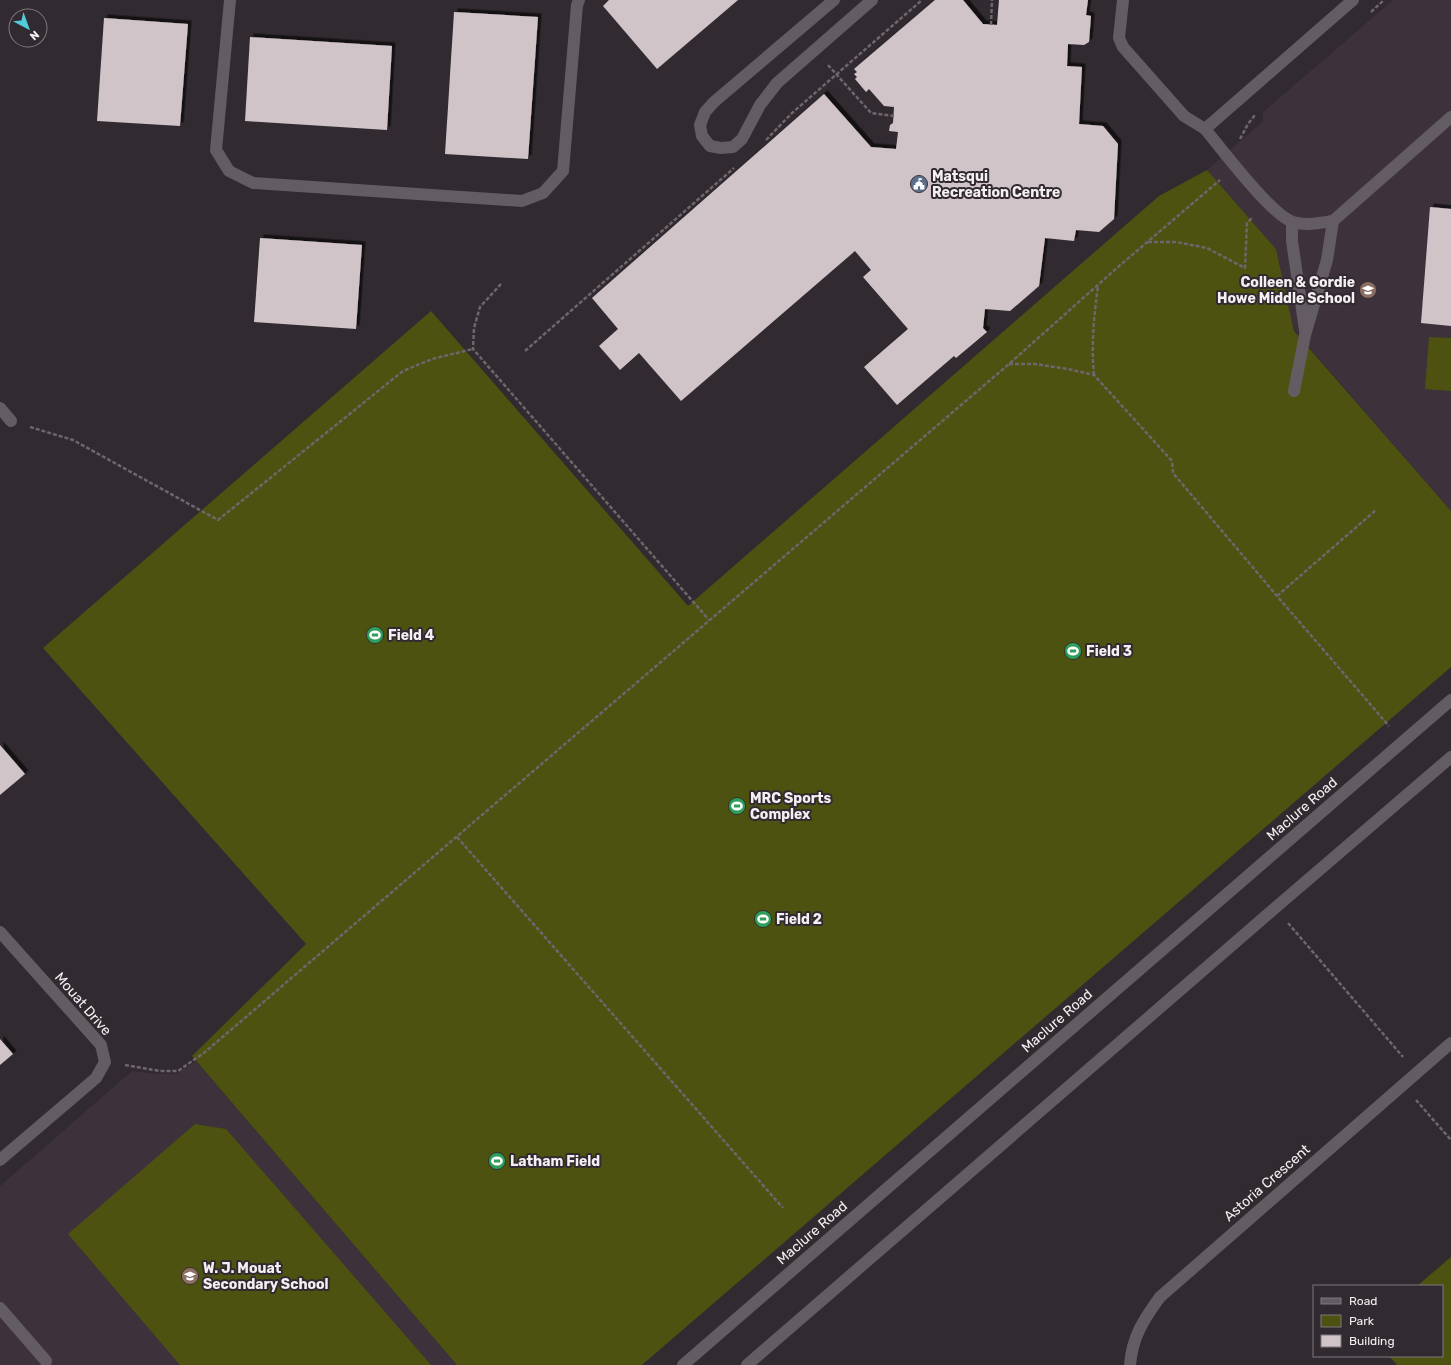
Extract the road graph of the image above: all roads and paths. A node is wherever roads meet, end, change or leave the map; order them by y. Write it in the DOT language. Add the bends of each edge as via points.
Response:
graph roads {
  1 [pos="230,0"];
  2 [pos="579,0"];
  3 [pos="834,0"];
  4 [pos="872,0"];
  5 [pos="922,0"];
  6 [pos="992,0"];
  7 [pos="1123,0"];
  8 [pos="1353,0"];
  9 [pos="991,25"];
  10 [pos="814,50"];
  11 [pos="836,74"];
  12 [pos="894,116"];
  13 [pos="1451,116"];
  14 [pos="1205,129"];
  15 [pos="762,145"];
  16 [pos="736,167"];
  17 [pos="1221,179"];
  18 [pos="1269,204"];
  19 [pos="1332,221"];
  20 [pos="1292,222"];
  21 [pos="1148,242"];
  22 [pos="501,284"];
  23 [pos="1098,285"];
  24 [pos="1305,334"];
  25 [pos="473,349"];
  26 [pos="524,351"];
  27 [pos="1009,364"];
  28 [pos="1094,375"];
  29 [pos="1294,391"];
  30 [pos="0,408"];
  31 [pos="11,421"];
  32 [pos="1376,510"];
  33 [pos="1277,596"];
  34 [pos="709,620"];
  35 [pos="1451,700"];
  36 [pos="1402,742"];
  37 [pos="1451,757"];
  38 [pos="457,837"];
  39 [pos="1275,908"];
  40 [pos="0,932"];
  41 [pos="1451,1043"];
  42 [pos="105,1062"];
  43 [pos="1417,1072"];
  44 [pos="1402,1084"];
  45 [pos="1451,1140"];
  46 [pos="0,1160"];
  47 [pos="783,1208"];
  48 [pos="0,1308"];
  49 [pos="46,1361"];
  50 [pos="683,1365"];
  51 [pos="748,1365"];
  52 [pos="1130,1365"];
  1 -- 2 [label="main road" via="216,150 229,171 253,183 522,201 543,193 563,171"];
  3 -- 10 [label="main road" via="704,112 700,125 702,136 710,146 733,147 742,139 760,105 776,83"];
  4 -- 10 [label="main road"];
  5 -- 11 [label="path"];
  6 -- 9 [label="path"];
  7 -- 14 [label="main road" via="1119,38 1123,47 1184,116"];
  8 -- 14 [label="main road"];
  10 -- 11 [label="path"];
  11 -- 12 [label="path" via="871,113"];
  11 -- 15 [label="path" via="792,113"];
  13 -- 19 [label="main road"];
  14 -- 18 [label="main road"];
  16 -- 26 [label="path"];
  17 -- 21 [label="path"];
  18 -- 20 [label="main road"];
  18 -- 21 [label="path" via="1247,223 1245,268 1207,248 1176,242"];
  19 -- 20 [label="main road" via="1311,224"];
  19 -- 24 [label="main road" via="1328,260"];
  20 -- 24 [label="main road" via="1292,241"];
  21 -- 23 [label="path"];
  22 -- 25 [label="path" via="480,306 474,328"];
  23 -- 27 [label="path"];
  23 -- 28 [label="path" via="1093,324"];
  24 -- 29 [label="main road"];
  25 -- 31 [label="path" via="432,359 403,371 218,520 73,440"];
  25 -- 34 [label="path"];
  27 -- 28 [label="path" via="1035,364"];
  27 -- 34 [label="path"];
  28 -- 33 [label="path" via="1172,461 1173,473"];
  30 -- 31 [label="main road"];
  32 -- 33 [label="path"];
  33 -- 36 [label="path"];
  34 -- 38 [label="path"];
  35 -- 36 [label="main road, Maclure Road"];
  36 -- 50 [label="main road, Maclure Road"];
  37 -- 39 [label="main road"];
  38 -- 42 [label="path" via="205,1052 178,1071 160,1071"];
  38 -- 47 [label="path"];
  39 -- 43 [label="path"];
  39 -- 51 [label="main road"];
  40 -- 42 [label="main road, Mouat Drive" via="101,1045"];
  41 -- 43 [label="main road, Astoria Crescent"];
  42 -- 46 [label="main road" via="96,1078"];
  43 -- 44 [label="main road, Astoria Crescent"];
  44 -- 45 [label="path"];
  44 -- 52 [label="main road, Astoria Crescent" via="1160,1297 1141,1324 1131,1353"];
  48 -- 49 [label="main road"];
}
